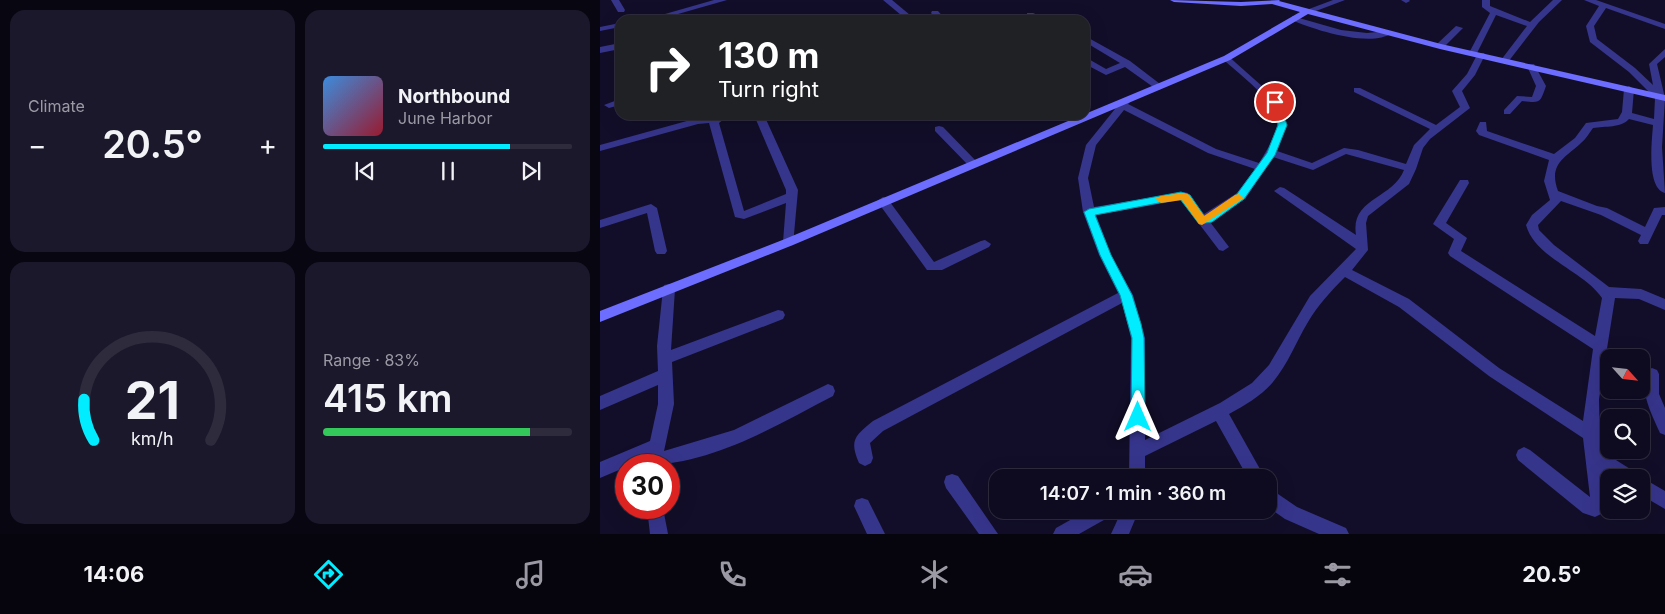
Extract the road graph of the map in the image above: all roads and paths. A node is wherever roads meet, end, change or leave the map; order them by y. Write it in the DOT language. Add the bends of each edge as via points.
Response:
graph roads {
  1 [pos="615,0"];
  2 [pos="723,0"];
  3 [pos="886,0"];
  4 [pos="1174,0"];
  5 [pos="1341,0"];
  6 [pos="1486,0"];
  7 [pos="1558,0"];
  8 [pos="1588,0"];
  9 [pos="1624,0"];
  10 [pos="1268,1"];
  11 [pos="1606,6"];
  12 [pos="621,10"];
  13 [pos="1305,12"];
  14 [pos="1494,12"];
  15 [pos="682,15"];
  16 [pos="906,15"];
  17 [pos="1295,18"];
  18 [pos="1532,25"];
  19 [pos="615,26"];
  20 [pos="1665,27"];
  21 [pos="1459,28"];
  22 [pos="600,29"];
  23 [pos="1388,33"];
  24 [pos="1090,42"];
  25 [pos="1440,46"];
  26 [pos="615,47"];
  27 [pos="600,50"];
  28 [pos="1665,52"];
  29 [pos="1477,54"];
  30 [pos="1227,58"];
  31 [pos="1505,60"];
  32 [pos="1127,63"];
  33 [pos="1090,64"];
  34 [pos="1653,64"];
  35 [pos="1531,66"];
  36 [pos="1665,67"];
  37 [pos="1160,87"];
  38 [pos="1629,89"];
  39 [pos="1357,90"];
  40 [pos="1662,97"];
  41 [pos="615,103"];
  42 [pos="1124,103"];
  43 [pos="609,105"];
  44 [pos="1507,112"];
  45 [pos="1627,115"];
  46 [pos="1090,117"];
  47 [pos="700,120"];
  48 [pos="712,120"];
  49 [pos="761,120"];
  50 [pos="1082,120"];
  51 [pos="1659,123"];
  52 [pos="1483,124"];
  53 [pos="1437,128"];
  54 [pos="939,129"];
  55 [pos="600,148"];
  56 [pos="1271,153"];
  57 [pos="1555,158"];
  58 [pos="973,164"];
  59 [pos="1261,168"];
  60 [pos="1411,169"];
  61 [pos="1464,183"];
  62 [pos="1665,189"];
  63 [pos="1280,190"];
  64 [pos="1553,192"];
  65 [pos="792,196"];
  66 [pos="883,201"];
  67 [pos="1665,211"];
  68 [pos="1089,212"];
  69 [pos="1202,222"];
  70 [pos="600,224"];
  71 [pos="790,242"];
  72 [pos="985,244"];
  73 [pos="1363,246"];
  74 [pos="1223,247"];
  75 [pos="661,251"];
  76 [pos="1342,270"];
  77 [pos="669,289"];
  78 [pos="1607,292"];
  79 [pos="1126,295"];
  80 [pos="1665,305"];
  81 [pos="778,315"];
  82 [pos="600,317"];
  83 [pos="1600,346"];
  84 [pos="664,359"];
  85 [pos="1652,374"];
  86 [pos="665,375"];
  87 [pos="828,391"];
  88 [pos="600,403"];
  89 [pos="1219,411"];
  90 [pos="1665,428"];
  91 [pos="1591,434"];
  92 [pos="657,446"];
  93 [pos="1138,451"];
  94 [pos="655,454"];
  95 [pos="1593,454"];
  96 [pos="680,455"];
  97 [pos="1524,455"];
  98 [pos="865,458"];
  99 [pos="1137,469"];
  100 [pos="1250,469"];
  101 [pos="1616,469"];
  102 [pos="600,470"];
  103 [pos="952,482"];
  104 [pos="1650,491"];
  105 [pos="1665,501"];
  106 [pos="1277,505"];
  107 [pos="862,506"];
  108 [pos="657,519"];
  109 [pos="1089,519"];
  110 [pos="1127,519"];
  111 [pos="870,532"];
  112 [pos="659,534"];
  113 [pos="989,534"];
  114 [pos="1062,534"];
  115 [pos="1120,534"];
  116 [pos="1340,534"];
  1 -- 12 [label="street"];
  2 -- 15 [label="street"];
  3 -- 16 [label="street"];
  4 -- 10 [label="street" via="1241,4"];
  5 -- 13 [label="street"];
  6 -- 14 [label="street" via="1486,7"];
  7 -- 18 [label="street"];
  8 -- 11 [label="street"];
  9 -- 11 [label="street"];
  10 -- 13 [label="street"];
  11 -- 20 [label="street"];
  11 -- 40 [label="street" via="1590,26 1593,40"];
  13 -- 17 [label="street"];
  13 -- 23 [label="street"];
  14 -- 18 [label="street"];
  14 -- 29 [label="street"];
  17 -- 23 [label="street" via="1339,31 1375,36"];
  17 -- 30 [label="street"];
  18 -- 31 [label="street"];
  19 -- 22 [label="street"];
  21 -- 25 [label="street"];
  23 -- 25 [label="street"];
  24 -- 32 [label="street"];
  25 -- 29 [label="street"];
  26 -- 27 [label="street"];
  28 -- 34 [label="street"];
  29 -- 31 [label="street"];
  29 -- 53 [label="street" via="1471,75 1457,90 1465,108"];
  30 -- 37 [label="street"];
  30 -- 56 [label="street" via="1264,91 1280,111 1281,131"];
  31 -- 35 [label="street"];
  32 -- 33 [label="street" via="1106,72"];
  32 -- 37 [label="street"];
  34 -- 36 [label="street"];
  34 -- 40 [label="street"];
  35 -- 38 [label="street"];
  35 -- 44 [label="street" via="1541,86 1538,95 1533,100 1520,98"];
  37 -- 42 [label="street"];
  38 -- 40 [label="street"];
  38 -- 45 [label="street"];
  39 -- 53 [label="street"];
  40 -- 51 [label="street"];
  41 -- 43 [label="street"];
  42 -- 46 [label="street"];
  42 -- 59 [label="street" via="1212,151"];
  42 -- 68 [label="street" via="1094,140 1085,164 1083,178"];
  45 -- 51 [label="street"];
  45 -- 57 [label="street" via="1614,125 1590,125 1579,140"];
  47 -- 55 [label="street"];
  48 -- 65 [label="street" via="739,214 744,215"];
  49 -- 65 [label="street" via="790,184"];
  50 -- 58 [label="street"];
  51 -- 62 [label="street" via="1660,184"];
  52 -- 57 [label="street" via="1483,133"];
  53 -- 60 [label="street" via="1418,147"];
  54 -- 58 [label="street"];
  56 -- 59 [label="street"];
  56 -- 60 [label="street" via="1313,167 1344,151 1354,152"];
  57 -- 64 [label="street" via="1549,181"];
  58 -- 66 [label="street"];
  59 -- 69 [label="street" via="1235,202"];
  60 -- 73 [label="street" via="1405,181 1360,218"];
  61 -- 83 [label="street" via="1439,224 1461,238 1454,253"];
  63 -- 73 [label="street"];
  64 -- 67 [label="street" via="1595,210 1603,210 1646,237 1658,211"];
  64 -- 78 [label="street" via="1554,204 1533,222 1532,231"];
  65 -- 71 [label="street"];
  66 -- 71 [label="street"];
  66 -- 72 [label="street" via="931,267 938,267"];
  68 -- 69 [label="street" via="1181,196 1186,198"];
  68 -- 79 [label="street" via="1105,255"];
  69 -- 74 [label="street"];
  70 -- 75 [label="street" via="651,208"];
  71 -- 77 [label="street"];
  73 -- 76 [label="street"];
  76 -- 89 [label="street" via="1303,316 1269,376 1254,391"];
  76 -- 91 [label="street" via="1404,303 1494,372"];
  77 -- 82 [label="street"];
  77 -- 84 [label="street"];
  78 -- 80 [label="street" via="1641,294"];
  78 -- 83 [label="street"];
  79 -- 93 [label="street" via="1138,338"];
  79 -- 98 [label="street" via="884,422 862,440"];
  81 -- 84 [label="street"];
  83 -- 91 [label="street"];
  84 -- 86 [label="street"];
  85 -- 90 [label="street" via="1652,394"];
  86 -- 88 [label="street"];
  86 -- 92 [label="street" via="666,404"];
  87 -- 96 [label="street" via="737,437"];
  89 -- 93 [label="street"];
  89 -- 100 [label="street"];
  91 -- 95 [label="street"];
  92 -- 94 [label="street"];
  92 -- 102 [label="street"];
  93 -- 99 [label="street"];
  95 -- 97 [label="street" via="1599,506 1595,509"];
  95 -- 101 [label="street"];
  103 -- 113 [label="street"];
  104 -- 105 [label="street"];
  106 -- 116 [label="street"];
  107 -- 111 [label="street"];
  108 -- 112 [label="street"];
  109 -- 114 [label="street"];
  110 -- 115 [label="street"];
}
